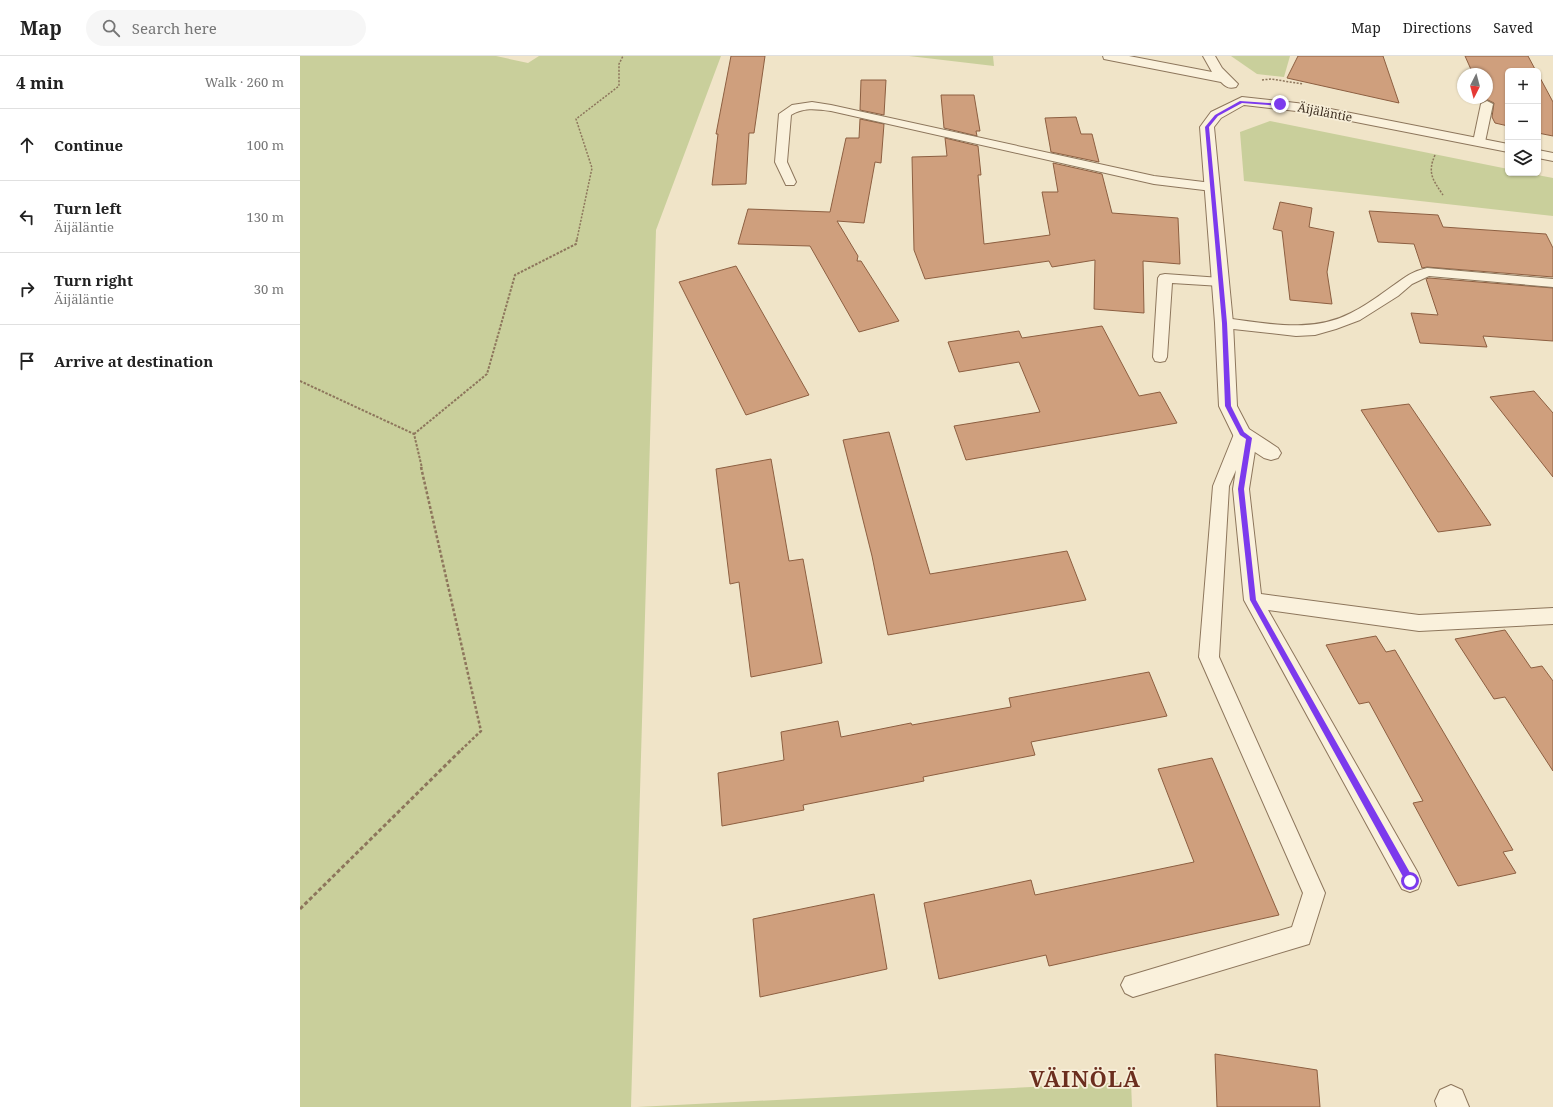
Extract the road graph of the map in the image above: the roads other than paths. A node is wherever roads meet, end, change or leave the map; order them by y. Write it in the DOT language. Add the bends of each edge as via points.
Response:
graph roads {
  1 [pos="1109,56"];
  2 [pos="1209,56"];
  3 [pos="1227,79"];
  4 [pos="1242,101"];
  5 [pos="1487,104"];
  6 [pos="1479,142"];
  7 [pos="1505,147"];
  8 [pos="1541,155"];
  9 [pos="1553,157"];
  10 [pos="790,182"];
  11 [pos="1212,187"];
  12 [pos="1221,282"];
  13 [pos="1553,283"];
  14 [pos="1224,323"];
  15 [pos="1160,357"];
  16 [pos="1245,436"];
  17 [pos="1271,453"];
  18 [pos="1253,600"];
  19 [pos="1553,616"];
  20 [pos="1410,881"];
  21 [pos="1133,985"];
  1 -- 3 [label="street"];
  2 -- 3 [label="street" via="1217,70"];
  3 -- 4 [label="street" via="1238,90"];
  4 -- 6 [label="street, Äijäläntie" via="1305,108"];
  4 -- 11 [label="street" via="1216,115 1207,127"];
  5 -- 6 [label="lane"];
  6 -- 7 [label="street, Äijäläntie"];
  8 -- 9 [label="street"];
  10 -- 11 [label="lane" via="781,162 785,114 794,107 808,105 1154,180"];
  11 -- 12 [label="street"];
  12 -- 14 [label="street"];
  12 -- 15 [label="lane" via="1165,278"];
  13 -- 14 [label="lane" via="1427,272 1407,281 1355,316 1331,326 1296,331"];
  14 -- 16 [label="street" via="1228,406"];
  16 -- 17 [label="street"];
  16 -- 18 [label="lane" via="1241,489"];
  16 -- 21 [label="lane" via="1221,486 1209,657 1314,893 1301,936"];
  18 -- 19 [label="lane" via="1419,623"];
  18 -- 20 [label="lane"];
}
